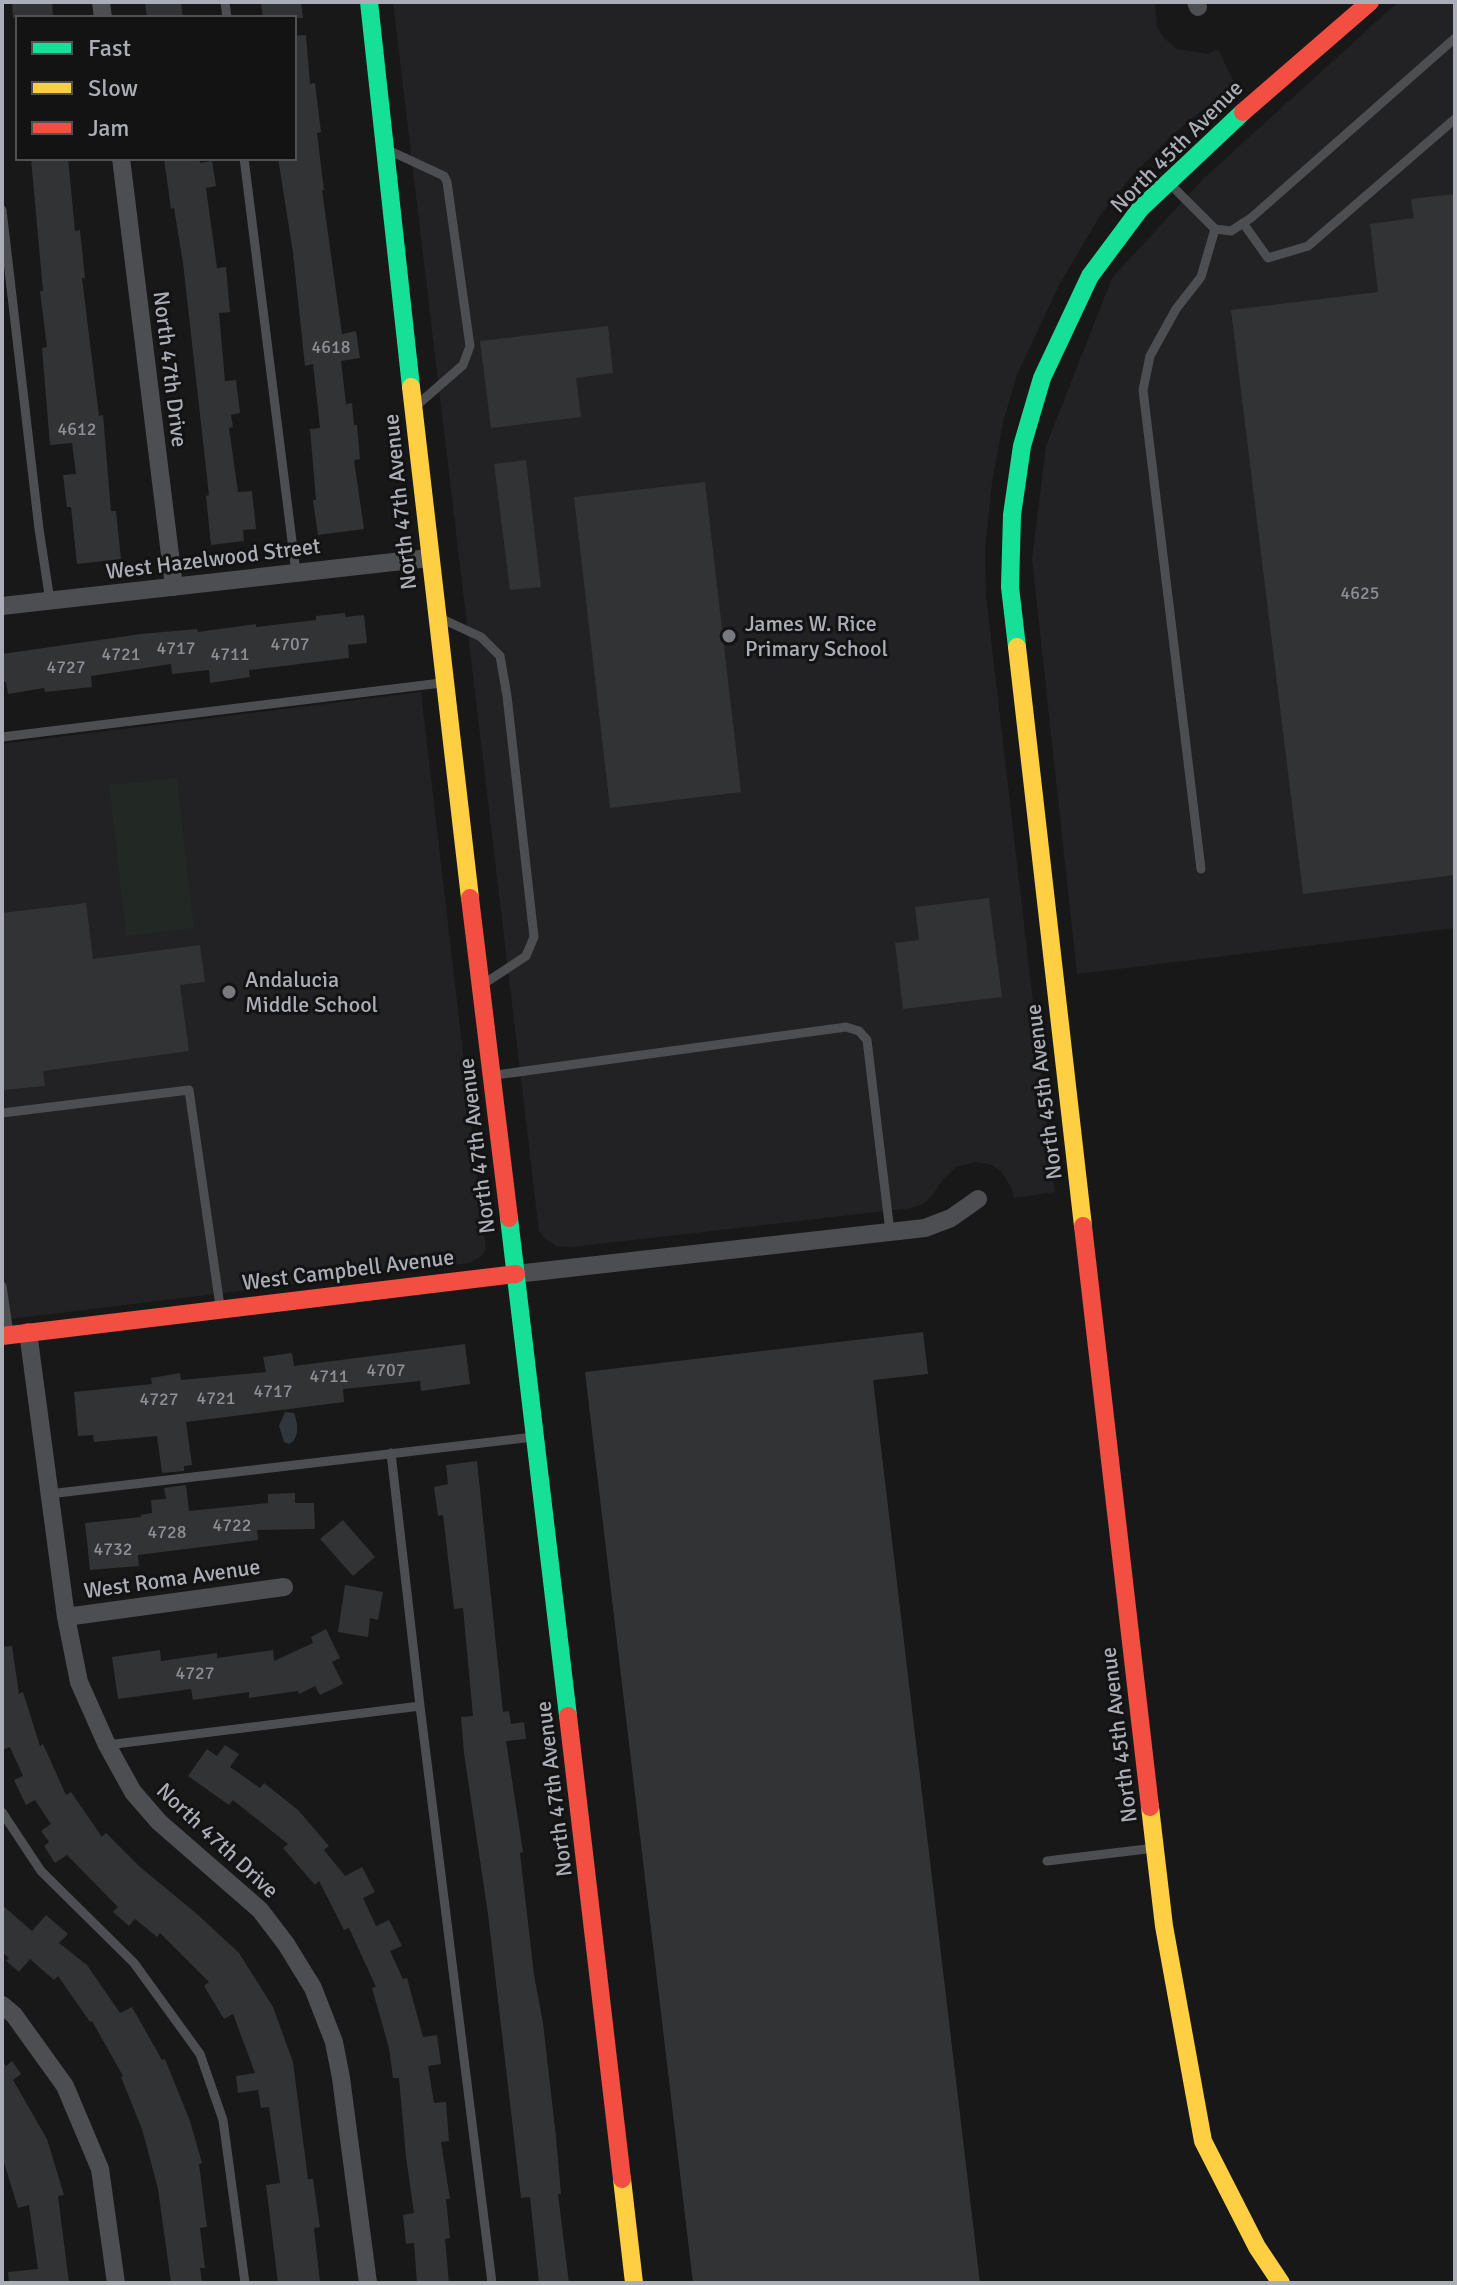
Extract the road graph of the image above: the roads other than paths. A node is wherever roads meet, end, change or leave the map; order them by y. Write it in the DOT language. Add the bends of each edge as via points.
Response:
graph roads {
  1 [pos="369,2"];
  2 [pos="1370,2"];
  3 [pos="1455,38"];
  4 [pos="1455,119"];
  5 [pos="385,148"];
  6 [pos="121,160"];
  7 [pos="244,160"];
  8 [pos="1167,182"];
  9 [pos="2,210"];
  10 [pos="1243,223"];
  11 [pos="1215,229"];
  12 [pos="413,408"];
  13 [pos="429,558"];
  14 [pos="296,573"];
  15 [pos="174,587"];
  16 [pos="50,601"];
  17 [pos="2,606"];
  18 [pos="437,617"];
  19 [pos="445,682"];
  20 [pos="2,737"];
  21 [pos="1201,869"];
  22 [pos="481,986"];
  23 [pos="492,1075"];
  24 [pos="2,1113"];
  25 [pos="978,1199"];
  26 [pos="890,1232"];
  27 [pos="516,1274"];
  28 [pos="2,1286"];
  29 [pos="220,1309"];
  30 [pos="28,1332"];
  31 [pos="6,1336"];
  32 [pos="536,1436"];
  33 [pos="391,1453"];
  34 [pos="49,1494"];
  35 [pos="284,1587"];
  36 [pos="66,1617"];
  37 [pos="420,1706"];
  38 [pos="107,1745"];
  39 [pos="2,1812"];
  40 [pos="1156,1848"];
  41 [pos="1047,1861"];
  42 [pos="2,2005"];
  43 [pos="116,2283"];
  44 [pos="245,2283"];
  45 [pos="368,2283"];
  46 [pos="492,2283"];
  47 [pos="634,2283"];
  48 [pos="1281,2283"];
  1 -- 5 [label="street, North 47th Avenue"];
  2 -- 8 [label="street, North 45th Avenue"];
  3 -- 10 [label="lane"];
  4 -- 10 [label="lane" via="1308,246 1268,258"];
  5 -- 12 [label="street, North 47th Avenue"];
  5 -- 12 [label="lane" via="447,182 470,346 463,365"];
  6 -- 15 [label="street, North 47th Drive"];
  7 -- 14 [label="lane"];
  8 -- 11 [label="lane"];
  8 -- 40 [label="street, North 45th Avenue" via="1090,276 1042,378 1022,446 1012,515 1010,587"];
  9 -- 16 [label="lane"];
  10 -- 11 [label="lane" via="1231,231"];
  11 -- 21 [label="lane" via="1201,277 1150,356 1143,390"];
  12 -- 13 [label="street, North 47th Avenue"];
  13 -- 14 [label="street, West Hazelwood Street"];
  13 -- 18 [label="street, North 47th Avenue"];
  14 -- 15 [label="street, West Hazelwood Street"];
  15 -- 16 [label="street, West Hazelwood Street"];
  16 -- 17 [label="street, West Hazelwood Street"];
  18 -- 19 [label="street, North 47th Avenue"];
  18 -- 22 [label="lane" via="481,637 500,656 507,696 534,937 526,956"];
  19 -- 20 [label="lane"];
  19 -- 22 [label="street, North 47th Avenue"];
  22 -- 23 [label="street, North 47th Avenue"];
  23 -- 26 [label="lane" via="846,1027 859,1031 867,1040"];
  23 -- 27 [label="street, North 47th Avenue"];
  24 -- 29 [label="lane" via="189,1090"];
  25 -- 26 [label="street, West Campbell Avenue" via="925,1228"];
  26 -- 27 [label="street, West Campbell Avenue"];
  27 -- 29 [label="street, West Campbell Avenue"];
  27 -- 32 [label="street, North 47th Avenue"];
  28 -- 31 [label="lane"];
  29 -- 30 [label="street, West Campbell Avenue"];
  30 -- 31 [label="street, West Campbell Avenue"];
  30 -- 34 [label="street, North 47th Drive"];
  32 -- 33 [label="lane"];
  32 -- 47 [label="street, North 47th Avenue"];
  33 -- 34 [label="lane"];
  33 -- 37 [label="lane"];
  34 -- 36 [label="street, North 47th Drive"];
  35 -- 36 [label="street, West Roma Avenue"];
  36 -- 38 [label="street, North 47th Drive" via="79,1682"];
  37 -- 38 [label="lane"];
  37 -- 46 [label="lane"];
  38 -- 45 [label="street, North 47th Drive" via="133,1792 159,1822 260,1910 313,1988 334,2042 341,2078"];
  39 -- 44 [label="lane" via="41,1871 134,1963 200,2054 223,2120"];
  40 -- 41 [label="lane"];
  40 -- 48 [label="street, North 45th Avenue" via="1164,1926 1203,2141"];
  42 -- 43 [label="street" via="65,2086 100,2169"];
}
